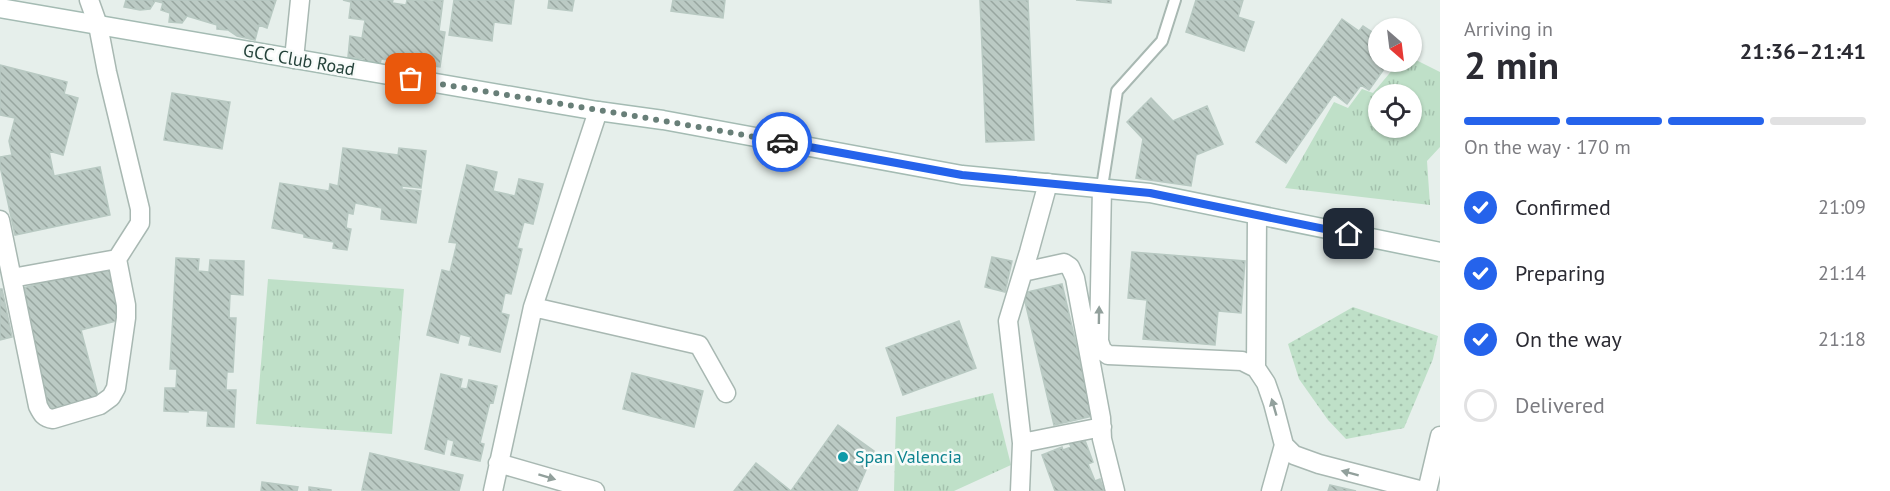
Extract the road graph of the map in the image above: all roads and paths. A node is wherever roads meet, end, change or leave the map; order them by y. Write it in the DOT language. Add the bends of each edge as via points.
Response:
graph roads {
  1 [pos="89,0"];
  2 [pos="300,0"];
  3 [pos="1174,0"];
  4 [pos="0,8"];
  5 [pos="98,25"];
  6 [pos="294,59"];
  7 [pos="598,111"];
  8 [pos="1048,183"];
  9 [pos="1102,187"];
  10 [pos="1257,216"];
  11 [pos="0,220"];
  12 [pos="1440,252"];
  13 [pos="117,259"];
  14 [pos="1023,272"];
  15 [pos="12,278"];
  16 [pos="533,308"];
  17 [pos="1256,368"];
  18 [pos="726,393"];
  19 [pos="1102,428"];
  20 [pos="1440,436"];
  21 [pos="1022,443"];
  22 [pos="1284,445"];
  23 [pos="498,463"];
  24 [pos="493,491"];
  25 [pos="595,491"];
  26 [pos="1020,491"];
  27 [pos="1115,491"];
  28 [pos="1271,491"];
  29 [pos="1425,491"];
  1 -- 5 [label="street"];
  2 -- 6 [label="street"];
  3 -- 9 [label="lane" via="1162,40 1117,91"];
  4 -- 5 [label="street, GCC Club Road"];
  5 -- 6 [label="street, GCC Club Road"];
  5 -- 13 [label="street" via="140,208 140,223"];
  6 -- 7 [label="street, GCC Club Road"];
  7 -- 8 [label="street, GCC Club Road" via="962,175"];
  7 -- 16 [label="street"];
  8 -- 9 [label="street, GCC Club Road"];
  8 -- 14 [label="street"];
  9 -- 10 [label="street, GCC Club Road"];
  17 -- 9 [label="street, one-way" via="1242,361 1108,355 1102,350 1098,341"];
  10 -- 12 [label="street, GCC Club Road"];
  10 -- 17 [label="street"];
  11 -- 15 [label="street"];
  13 -- 15 [label="street"];
  13 -- 15 [label="street" via="126,312 116,388 100,405 53,419 46,418 38,406"];
  14 -- 19 [label="street" via="1064,263 1070,267"];
  14 -- 21 [label="street" via="1008,321"];
  16 -- 18 [label="street" via="699,345"];
  16 -- 23 [label="street"];
  22 -- 17 [label="street, one-way" via="1266,383"];
  19 -- 21 [label="street"];
  19 -- 27 [label="street"];
  20 -- 29 [label="street"];
  21 -- 26 [label="street"];
  22 -- 28 [label="street"];
  29 -- 22 [label="street, one-way" via="1319,464 1294,455"];
  23 -- 24 [label="street"];
  23 -- 25 [label="street, one-way"];
}
